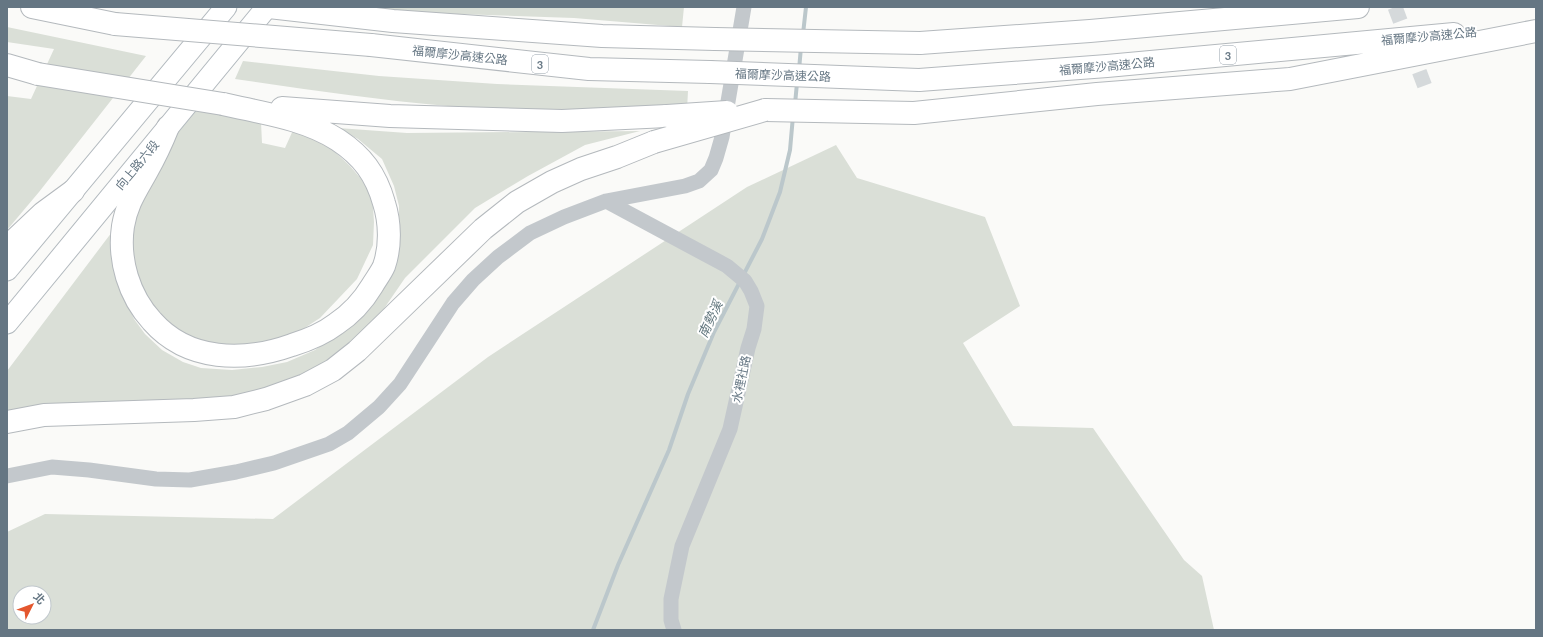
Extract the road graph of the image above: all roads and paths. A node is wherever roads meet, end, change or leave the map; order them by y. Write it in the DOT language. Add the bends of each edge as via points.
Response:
graph roads {
  1 [pos="32,7"];
  2 [pos="226,7"];
  3 [pos="268,7"];
  4 [pos="744,7"];
  5 [pos="1358,7"];
  6 [pos="1536,27"];
  7 [pos="1536,31"];
  8 [pos="7,64"];
  9 [pos="7,74"];
  10 [pos="38,74"];
  11 [pos="222,104"];
  12 [pos="765,110"];
  13 [pos="168,127"];
  14 [pos="73,191"];
  15 [pos="606,201"];
  16 [pos="7,247"];
  17 [pos="7,270"];
  18 [pos="7,323"];
  19 [pos="7,422"];
  20 [pos="7,476"];
  21 [pos="674,630"];
  1 -- 6 [label="highway, 福爾摩沙高速公路 / 3, bridge" via="116,24 370,45 589,69 919,80 1107,66"];
  2 -- 14 [label="main road"];
  3 -- 5 [label="highway, bridge" via="393,21 602,36 920,42 1090,31"];
  3 -- 13 [label="main road, 向上路六段"];
  4 -- 15 [label="street" via="722,137 711,170 699,181 685,186"];
  7 -- 12 [label="highway" via="1290,79 1097,94 914,113"];
  8 -- 10 [label="highway"];
  9 -- 10 [label="highway"];
  10 -- 11 [label="highway, bridge"];
  11 -- 12 [label="highway, bridge" via="390,116 554,121"];
  11 -- 13 [label="highway" via="292,120 332,137 368,167 382,194 389,238 384,267 368,292 348,315 320,335 306,341 262,354 233,357 205,353 185,346 166,335 150,320 138,303 131,290 124,264 123,228 129,204 154,160"];
  12 -- 19 [label="highway, bridge" via="654,142 581,169 517,202 483,229 357,351 333,370 305,385 234,407 44,415"];
  13 -- 18 [label="main road, 向上路六段"];
  14 -- 16 [label="highway" via="43,213"];
  14 -- 17 [label="main road"];
  15 -- 20 [label="street" via="530,233 498,257 453,303 400,384 379,407 348,433 329,444 274,463 190,480 156,479 52,467"];
  15 -- 21 [label="street, 水裡社路" via="727,266 741,277 751,291 756,306 754,329 726,441 682,546 671,599 671,620"];
}
